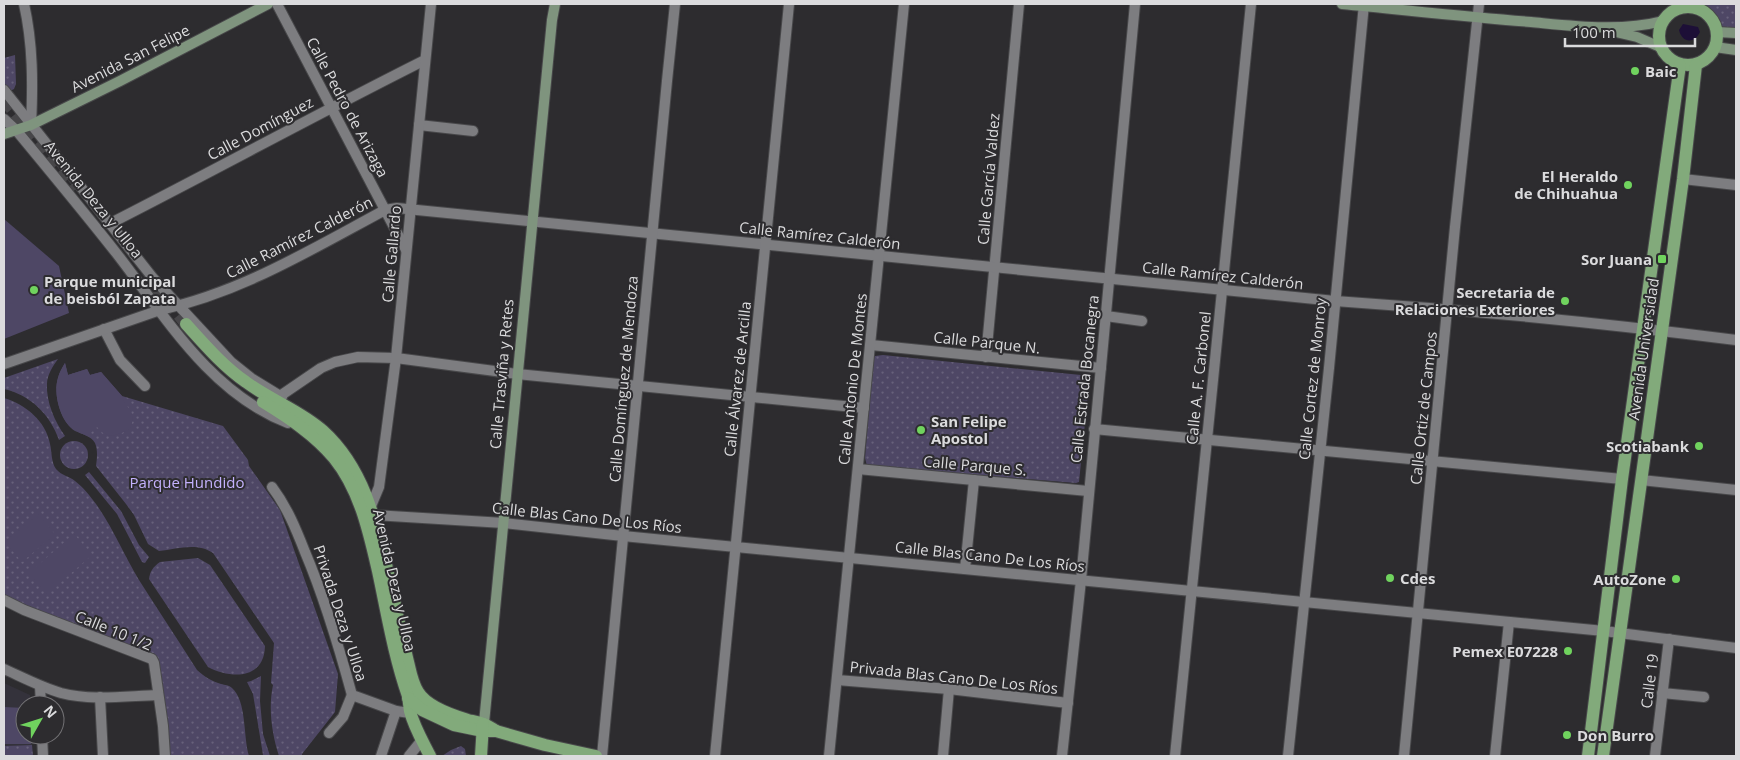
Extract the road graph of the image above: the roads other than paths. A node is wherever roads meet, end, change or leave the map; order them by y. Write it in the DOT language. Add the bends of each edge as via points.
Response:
graph roads {
  1 [pos="24,4"];
  2 [pos="268,4"];
  3 [pos="277,4"];
  4 [pos="431,4"];
  5 [pos="551,4"];
  6 [pos="556,4"];
  7 [pos="676,4"];
  8 [pos="789,4"];
  9 [pos="904,4"];
  10 [pos="1019,4"];
  11 [pos="1135,4"];
  12 [pos="1251,4"];
  13 [pos="1342,4"];
  14 [pos="1479,4"];
  15 [pos="1364,5"];
  16 [pos="1683,6"];
  17 [pos="1704,8"];
  18 [pos="1478,18"];
  19 [pos="552,20"];
  20 [pos="1663,21"];
  21 [pos="1592,27"];
  22 [pos="1717,32"];
  23 [pos="1736,33"];
  24 [pos="1660,47"];
  25 [pos="1716,47"];
  26 [pos="1736,50"];
  27 [pos="425,60"];
  28 [pos="1680,65"];
  29 [pos="1696,65"];
  30 [pos="4,90"];
  31 [pos="331,107"];
  32 [pos="4,119"];
  33 [pos="31,125"];
  34 [pos="419,125"];
  35 [pos="16,130"];
  36 [pos="473,131"];
  37 [pos="4,134"];
  38 [pos="1683,180"];
  39 [pos="1736,185"];
  40 [pos="410,209"];
  41 [pos="385,210"];
  42 [pos="532,222"];
  43 [pos="109,224"];
  44 [pos="652,234"];
  45 [pos="765,245"];
  46 [pos="406,251"];
  47 [pos="880,256"];
  48 [pos="996,268"];
  49 [pos="1110,278"];
  50 [pos="1223,289"];
  51 [pos="1335,301"];
  52 [pos="178,306"];
  53 [pos="160,310"];
  54 [pos="1448,310"];
  55 [pos="1106,316"];
  56 [pos="1142,321"];
  57 [pos="1642,328"];
  58 [pos="104,329"];
  59 [pos="1662,330"];
  60 [pos="1736,340"];
  61 [pos="871,344"];
  62 [pos="986,357"];
  63 [pos="396,358"];
  64 [pos="4,364"];
  65 [pos="1101,368"];
  66 [pos="517,374"];
  67 [pos="145,386"];
  68 [pos="638,386"];
  69 [pos="280,396"];
  70 [pos="750,396"];
  71 [pos="864,408"];
  72 [pos="1094,429"];
  73 [pos="305,430"];
  74 [pos="323,431"];
  75 [pos="1207,440"];
  76 [pos="1320,452"];
  77 [pos="1433,461"];
  78 [pos="858,469"];
  79 [pos="1622,479"];
  80 [pos="974,480"];
  81 [pos="1641,480"];
  82 [pos="272,487"];
  83 [pos="1736,490"];
  84 [pos="1088,491"];
  85 [pos="373,511"];
  86 [pos="504,523"];
  87 [pos="623,536"];
  88 [pos="735,546"];
  89 [pos="849,558"];
  90 [pos="966,569"];
  91 [pos="1081,580"];
  92 [pos="1192,591"];
  93 [pos="4,600"];
  94 [pos="1304,602"];
  95 [pos="1418,614"];
  96 [pos="1509,622"];
  97 [pos="1604,631"];
  98 [pos="1620,634"];
  99 [pos="1669,638"];
  100 [pos="1736,648"];
  101 [pos="4,669"];
  102 [pos="837,680"];
  103 [pos="40,686"];
  104 [pos="949,689"];
  105 [pos="1662,693"];
  106 [pos="158,694"];
  107 [pos="40,695"];
  108 [pos="352,695"];
  109 [pos="413,695"];
  110 [pos="100,697"];
  111 [pos="1704,697"];
  112 [pos="1068,703"];
  113 [pos="396,710"];
  114 [pos="410,712"];
  115 [pos="487,728"];
  116 [pos="329,733"];
  117 [pos="422,740"];
  118 [pos="103,756"];
  119 [pos="165,756"];
  120 [pos="381,756"];
  121 [pos="409,756"];
  122 [pos="430,756"];
  123 [pos="482,756"];
  124 [pos="596,756"];
  125 [pos="602,756"];
  126 [pos="715,756"];
  127 [pos="829,756"];
  128 [pos="943,756"];
  129 [pos="1062,756"];
  130 [pos="1175,756"];
  131 [pos="1288,756"];
  132 [pos="1404,756"];
  133 [pos="1494,756"];
  134 [pos="1588,756"];
  135 [pos="1603,756"];
  136 [pos="1655,756"];
  1 -- 33 [label="street" via="31,42"];
  2 -- 33 [label="main road, Avenida San Felipe"];
  3 -- 31 [label="street, Calle Pedro de Arizaga"];
  4 -- 27 [label="street, Calle Gallardo"];
  5 -- 19 [label="main road, Calle Trasviña y Retes"];
  6 -- 19 [label="main road, Calle Trasviña y Retes"];
  7 -- 44 [label="street, Calle Domínguez de Mendoza"];
  8 -- 45 [label="street, Calle Álvarez de Arcilla"];
  9 -- 47 [label="street, Calle Antonio De Montes"];
  10 -- 48 [label="street, Calle García Valdez"];
  11 -- 49 [label="street, Calle Estrada Bocanegra"];
  12 -- 50 [label="street, Calle A. F. Carbonel"];
  13 -- 15 [label="main road"];
  14 -- 18 [label="street, Calle Ortiz de Campos"];
  15 -- 18 [label="main road"];
  15 -- 51 [label="street, Calle Cortez de Monroy"];
  16 -- 17 [label="main road"];
  16 -- 20 [label="main road"];
  17 -- 22 [label="main road"];
  18 -- 21 [label="main road"];
  18 -- 54 [label="street, Calle Ortiz de Campos"];
  19 -- 42 [label="main road, Calle Trasviña y Retes"];
  20 -- 21 [label="main road"];
  20 -- 24 [label="main road" via="1658,36"];
  21 -- 24 [label="main road" via="1637,37"];
  22 -- 23 [label="main road"];
  22 -- 25 [label="main road"];
  24 -- 28 [label="main road" via="1671,61"];
  25 -- 26 [label="main road"];
  25 -- 29 [label="main road" via="1711,55"];
  27 -- 31 [label="street, Calle Domínguez"];
  27 -- 34 [label="street, Calle Gallardo"];
  28 -- 29 [label="main road"];
  28 -- 57 [label="main road, Avenida Universidad"];
  29 -- 38 [label="main road, Avenida Universidad"];
  30 -- 33 [label="street, Avenida Deza y Ulloa"];
  31 -- 41 [label="street, Calle Pedro de Arizaga"];
  31 -- 43 [label="street, Calle Domínguez"];
  32 -- 35 [label="street, Avenida Deza y Ulloa"];
  33 -- 35 [label="main road, Avenida San Felipe"];
  33 -- 43 [label="street, Avenida Deza y Ulloa"];
  34 -- 36 [label="street"];
  34 -- 40 [label="street, Calle Gallardo"];
  35 -- 37 [label="main road, Avenida San Felipe"];
  35 -- 53 [label="street, Avenida Deza y Ulloa"];
  38 -- 39 [label="street"];
  38 -- 59 [label="main road, Avenida Universidad"];
  40 -- 41 [label="street, Calle Ramírez Calderón"];
  40 -- 42 [label="street, Calle Ramírez Calderón"];
  40 -- 46 [label="street, Calle Gallardo"];
  41 -- 46 [label="street, Calle Pedro de Arizaga"];
  41 -- 52 [label="street, Calle Ramírez Calderón" via="250,280"];
  42 -- 44 [label="street, Calle Ramírez Calderón"];
  42 -- 66 [label="main road, Calle Trasviña y Retes"];
  43 -- 52 [label="street, Avenida Deza y Ulloa"];
  44 -- 45 [label="street, Calle Ramírez Calderón"];
  44 -- 68 [label="street, Calle Domínguez de Mendoza"];
  45 -- 47 [label="street, Calle Ramírez Calderón"];
  45 -- 70 [label="street, Calle Álvarez de Arcilla"];
  46 -- 63 [label="street, Calle Gallardo"];
  47 -- 48 [label="street, Calle Ramírez Calderón"];
  47 -- 61 [label="street, Calle Antonio De Montes"];
  48 -- 49 [label="street, Calle Ramírez Calderón"];
  48 -- 62 [label="street, Calle García Valdez"];
  49 -- 50 [label="street, Calle Ramírez Calderón"];
  49 -- 55 [label="street, Calle Estrada Bocanegra"];
  50 -- 51 [label="street, Calle Ramírez Calderón"];
  50 -- 75 [label="street, Calle A. F. Carbonel"];
  51 -- 54 [label="street, Calle Ramírez Calderón"];
  51 -- 76 [label="street, Calle Cortez de Monroy"];
  52 -- 53 [label="street, Calle Ramírez Calderón"];
  52 -- 69 [label="street, Avenida Deza y Ulloa" via="231,362"];
  53 -- 58 [label="street, Calle Ramírez Calderón"];
  53 -- 73 [label="street, Avenida Deza y Ulloa" via="187,345 224,383 273,416"];
  54 -- 57 [label="street, Calle Ramírez Calderón"];
  54 -- 77 [label="street, Calle Ortiz de Campos"];
  55 -- 56 [label="street"];
  55 -- 65 [label="street, Calle Estrada Bocanegra"];
  57 -- 59 [label="street, Calle Ramírez Calderón"];
  57 -- 79 [label="main road, Avenida Universidad"];
  58 -- 64 [label="street, Calle Ramírez Calderón"];
  58 -- 67 [label="street" via="120,360"];
  59 -- 60 [label="street, Calle Ramírez Calderón"];
  59 -- 81 [label="main road, Avenida Universidad"];
  61 -- 62 [label="street, Calle Parque N."];
  61 -- 71 [label="street, Calle Antonio De Montes"];
  62 -- 65 [label="street, Calle Parque N."];
  63 -- 66 [label="street"];
  63 -- 69 [label="street" via="358,357 335,362"];
  63 -- 85 [label="street, Calle Gallardo"];
  65 -- 72 [label="street, Calle Estrada Bocanegra"];
  66 -- 68 [label="street"];
  66 -- 86 [label="main road, Calle Trasviña y Retes"];
  68 -- 70 [label="street"];
  68 -- 87 [label="street, Calle Domínguez de Mendoza"];
  69 -- 74 [label="street, Avenida Deza y Ulloa" via="310,416"];
  70 -- 71 [label="street"];
  70 -- 88 [label="street, Calle Álvarez de Arcilla"];
  71 -- 78 [label="street, Calle Antonio De Montes"];
  72 -- 75 [label="street"];
  72 -- 84 [label="street, Calle Estrada Bocanegra"];
  73 -- 74 [label="main road" via="228,377 202,353 184,326 247,383"];
  73 -- 109 [label="main road, Avenida Deza y Ulloa" via="336,460 360,504 399,668"];
  74 -- 85 [label="main road, Avenida Deza y Ulloa" via="358,477"];
  75 -- 76 [label="street"];
  75 -- 92 [label="street, Calle A. F. Carbonel"];
  76 -- 77 [label="street"];
  76 -- 94 [label="street, Calle Cortez de Monroy"];
  77 -- 79 [label="street"];
  77 -- 95 [label="street, Calle Ortiz de Campos"];
  78 -- 80 [label="street, Calle Parque S."];
  78 -- 89 [label="street, Calle Antonio De Montes"];
  79 -- 97 [label="main road, Avenida Universidad"];
  80 -- 84 [label="street, Calle Parque S."];
  80 -- 90 [label="street"];
  81 -- 83 [label="street"];
  81 -- 98 [label="main road, Avenida Universidad"];
  82 -- 108 [label="street, Privada Deza y Ulloa" via="291,518 313,571"];
  84 -- 91 [label="street, Calle Estrada Bocanegra"];
  85 -- 86 [label="street, Calle Blas Cano De Los Ríos"];
  85 -- 109 [label="main road, Avenida Deza y Ulloa" via="414,684"];
  86 -- 87 [label="street, Calle Blas Cano De Los Ríos"];
  86 -- 115 [label="main road, Calle Trasviña y Retes"];
  87 -- 88 [label="street, Calle Blas Cano De Los Ríos"];
  87 -- 125 [label="street, Calle Domínguez de Mendoza"];
  88 -- 89 [label="street, Calle Blas Cano De Los Ríos"];
  88 -- 126 [label="street, Calle Álvarez de Arcilla"];
  89 -- 90 [label="street, Calle Blas Cano De Los Ríos"];
  89 -- 102 [label="street, Calle Antonio De Montes"];
  90 -- 91 [label="street, Calle Blas Cano De Los Ríos"];
  91 -- 92 [label="street, Calle Blas Cano De Los Ríos"];
  91 -- 112 [label="street, Calle Estrada Bocanegra"];
  92 -- 94 [label="street, Calle Blas Cano De Los Ríos"];
  92 -- 130 [label="street, Calle A. F. Carbonel"];
  93 -- 106 [label="street, Calle 10 1/2" via="149,657 154,662"];
  94 -- 95 [label="street, Calle Blas Cano De Los Ríos"];
  94 -- 131 [label="street, Calle Cortez de Monroy"];
  95 -- 96 [label="street, Calle Blas Cano De Los Ríos"];
  95 -- 132 [label="street, Calle Ortiz de Campos"];
  96 -- 97 [label="street, Calle Blas Cano De Los Ríos"];
  96 -- 133 [label="street"];
  97 -- 98 [label="street, Calle Blas Cano De Los Ríos"];
  97 -- 134 [label="main road, Avenida Universidad"];
  98 -- 99 [label="street, Calle Blas Cano De Los Ríos"];
  98 -- 135 [label="main road, Avenida Universidad"];
  99 -- 100 [label="street, Calle Blas Cano De Los Ríos"];
  99 -- 105 [label="street, Calle 19"];
  101 -- 103 [label="street"];
  102 -- 104 [label="street, Privada Blas Cano De Los Ríos"];
  102 -- 127 [label="street, Calle Antonio De Montes"];
  103 -- 107 [label="street"];
  103 -- 110 [label="street" via="69,694"];
  104 -- 112 [label="street, Privada Blas Cano De Los Ríos"];
  104 -- 128 [label="street"];
  105 -- 111 [label="street"];
  105 -- 136 [label="street, Calle 19"];
  106 -- 110 [label="street"];
  106 -- 119 [label="street, Calle 10 1/2"];
  108 -- 113 [label="street, Privada Deza y Ulloa"];
  108 -- 116 [label="street" via="343,717"];
  109 -- 114 [label="main road"];
  109 -- 115 [label="main road" via="414,704 436,717 454,725"];
  110 -- 118 [label="street"];
  112 -- 129 [label="street, Calle Estrada Bocanegra"];
  113 -- 114 [label="street, Privada Deza y Ulloa"];
  113 -- 120 [label="street"];
  114 -- 117 [label="main road"];
  115 -- 123 [label="main road"];
  115 -- 124 [label="main road"];
  117 -- 121 [label="street"];
  117 -- 122 [label="main road"];
}
